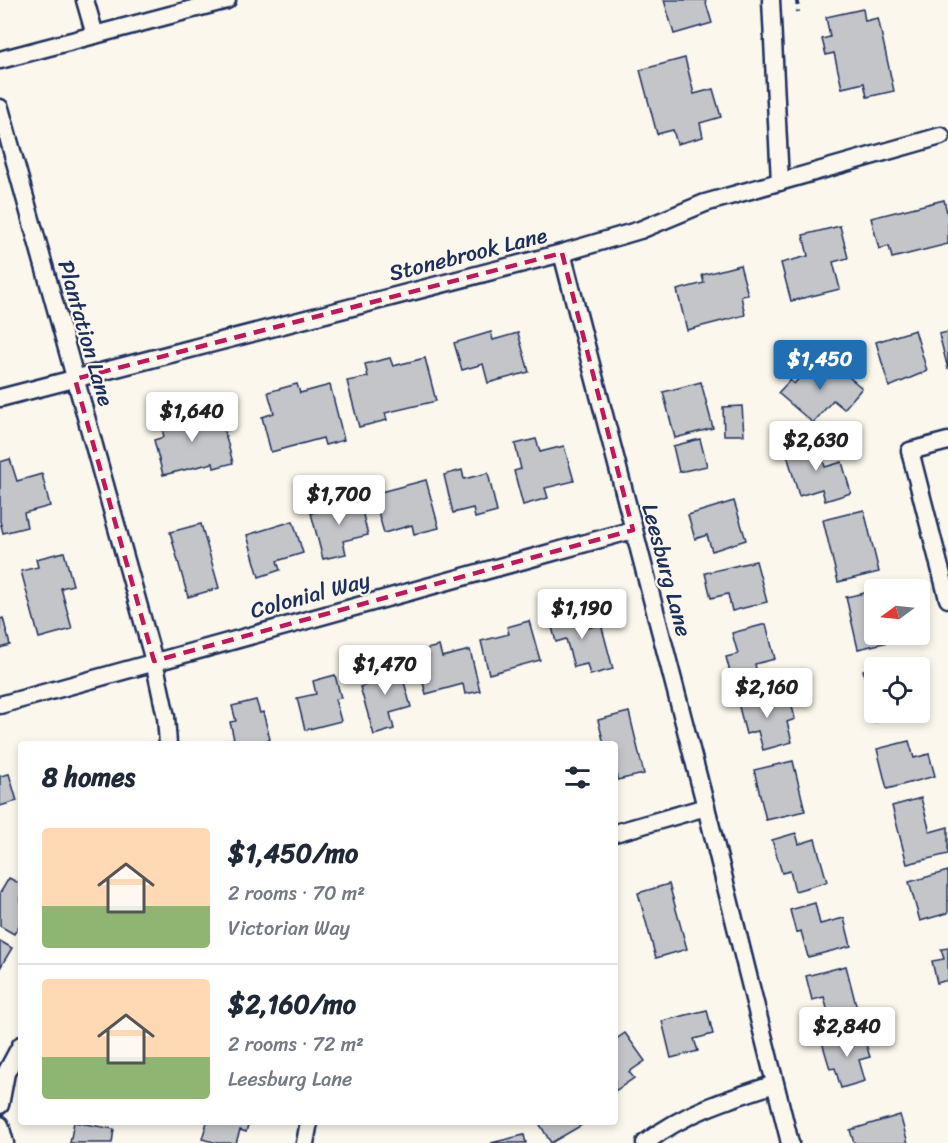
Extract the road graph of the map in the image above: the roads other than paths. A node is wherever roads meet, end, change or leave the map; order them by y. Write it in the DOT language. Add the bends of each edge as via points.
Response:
graph roads {
  1 [pos="85,0"];
  2 [pos="227,0"];
  3 [pos="771,0"];
  4 [pos="95,35"];
  5 [pos="0,60"];
  6 [pos="0,108"];
  7 [pos="941,136"];
  8 [pos="780,182"];
  9 [pos="561,253"];
  10 [pos="75,379"];
  11 [pos="0,398"];
  12 [pos="948,441"];
  13 [pos="633,530"];
  14 [pos="948,599"];
  15 [pos="154,661"];
  16 [pos="0,705"];
  17 [pos="168,741"];
  18 [pos="706,807"];
  19 [pos="618,832"];
  20 [pos="18,1051"];
  21 [pos="775,1084"];
  22 [pos="0,1105"];
  23 [pos="0,1125"];
  24 [pos="308,1125"];
  25 [pos="5,1143"];
  26 [pos="305,1143"];
  27 [pos="645,1143"];
  28 [pos="790,1143"];
  1 -- 4 [label="street"];
  2 -- 4 [label="street"];
  3 -- 8 [label="street"];
  4 -- 5 [label="street"];
  6 -- 10 [label="street, Plantation Lane"];
  7 -- 8 [label="street, Stonebrook Lane"];
  8 -- 9 [label="street, Stonebrook Lane" via="705,202 640,230"];
  9 -- 10 [label="street, Stonebrook Lane"];
  9 -- 13 [label="street, Leesburg Lane"];
  10 -- 11 [label="street, Stonebrook Lane"];
  10 -- 15 [label="street, Plantation Lane"];
  12 -- 14 [label="street" via="910,451"];
  13 -- 15 [label="street, Colonial Way"];
  13 -- 18 [label="street, Leesburg Lane"];
  15 -- 16 [label="street, Colonial Way"];
  15 -- 17 [label="street, Plantation Lane"];
  18 -- 19 [label="street"];
  18 -- 21 [label="street, Leesburg Lane"];
  20 -- 22 [label="street" via="6,1073"];
  21 -- 27 [label="street" via="706,1106"];
  21 -- 28 [label="street, Leesburg Lane"];
  23 -- 25 [label="street"];
  24 -- 26 [label="street"];
}
